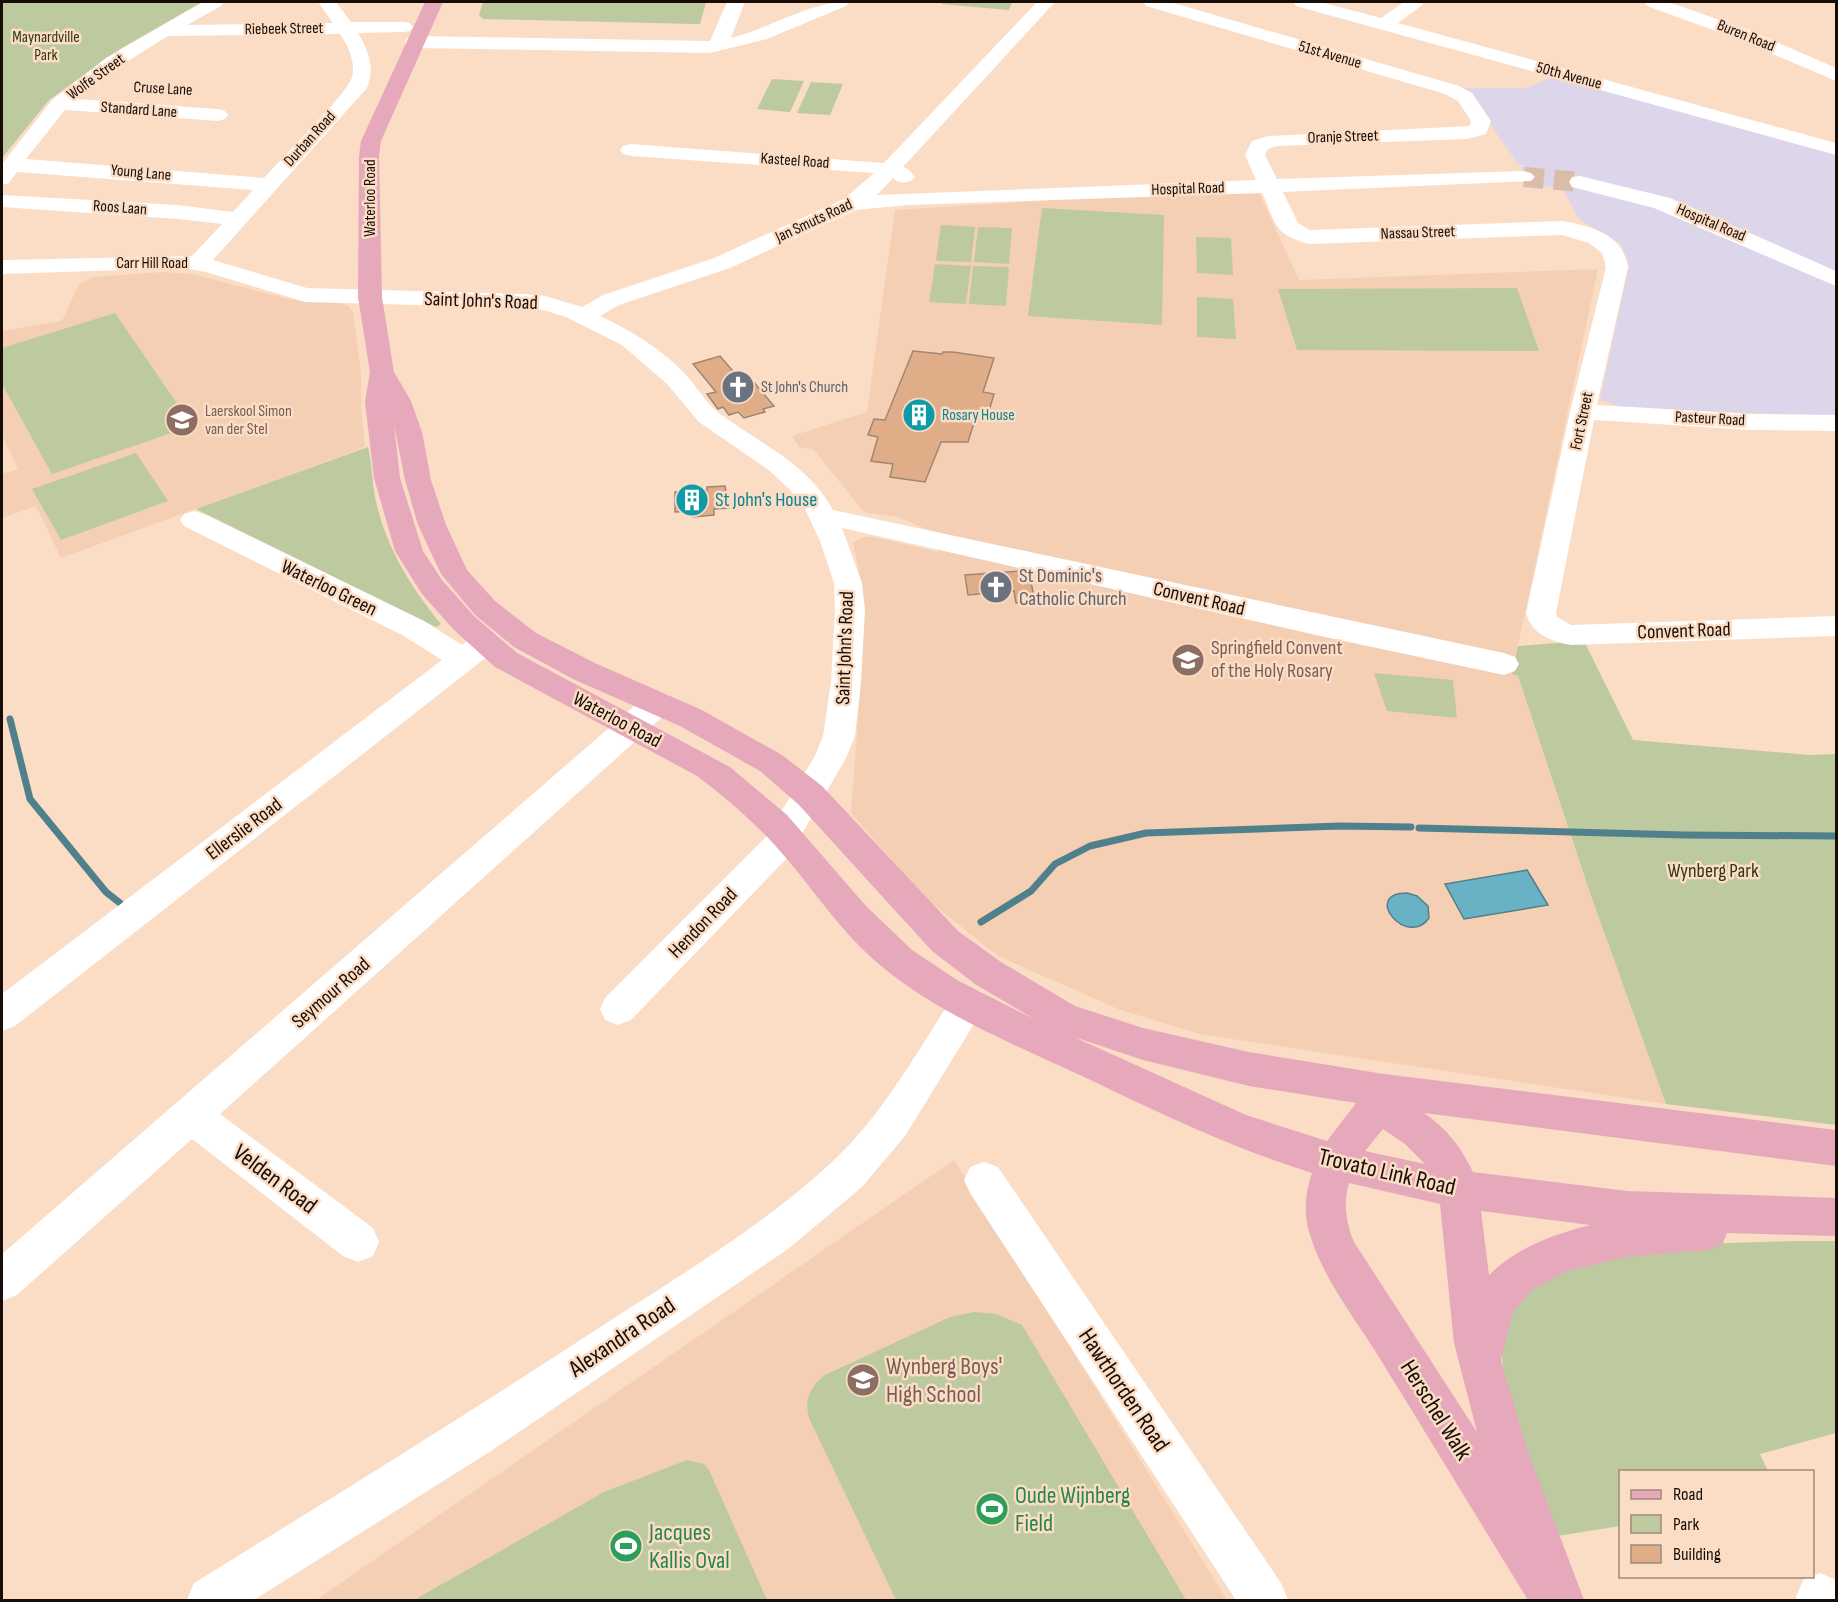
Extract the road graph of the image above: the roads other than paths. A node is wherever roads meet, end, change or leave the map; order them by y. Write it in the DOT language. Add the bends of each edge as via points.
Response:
graph roads {
  1 [pos="215,2"];
  2 [pos="327,2"];
  3 [pos="434,2"];
  4 [pos="736,2"];
  5 [pos="840,2"];
  6 [pos="1046,2"];
  7 [pos="1152,2"];
  8 [pos="1302,2"];
  9 [pos="1415,2"];
  10 [pos="1653,2"];
  11 [pos="1384,24"];
  12 [pos="346,28"];
  13 [pos="164,31"];
  14 [pos="409,35"];
  15 [pos="718,46"];
  16 [pos="1836,75"];
  17 [pos="82,86"];
  18 [pos="105,87"];
  19 [pos="59,104"];
  20 [pos="218,115"];
  21 [pos="1474,132"];
  22 [pos="1836,149"];
  23 [pos="630,150"];
  24 [pos="888,170"];
  25 [pos="6,172"];
  26 [pos="1524,177"];
  27 [pos="1580,182"];
  28 [pos="270,185"];
  29 [pos="1270,186"];
  30 [pos="952,198"];
  31 [pos="2,201"];
  32 [pos="852,204"];
  33 [pos="239,219"];
  34 [pos="1596,237"];
  35 [pos="198,264"];
  36 [pos="2,267"];
  37 [pos="1836,279"];
  38 [pos="370,297"];
  39 [pos="583,316"];
  40 [pos="382,372"];
  41 [pos="1583,412"];
  42 [pos="1836,423"];
  43 [pos="824,518"];
  44 [pos="194,520"];
  45 [pos="1541,613"];
  46 [pos="1836,626"];
  47 [pos="474,651"];
  48 [pos="1504,664"];
  49 [pos="658,703"];
  50 [pos="633,727"];
  51 [pos="810,795"];
  52 [pos="784,834"];
  53 [pos="979,988"];
  54 [pos="618,1010"];
  55 [pos="2,1015"];
  56 [pos="1143,1044"];
  57 [pos="1380,1105"];
  58 [pos="1532,1109"];
  59 [pos="191,1115"];
  60 [pos="1836,1148"];
  61 [pos="1337,1162"];
  62 [pos="984,1180"];
  63 [pos="1458,1189"];
  64 [pos="1824,1217"];
  65 [pos="358,1242"];
  66 [pos="2,1281"];
  67 [pos="1479,1360"];
  68 [pos="211,1600"];
  69 [pos="1264,1600"];
  70 [pos="1555,1600"];
  71 [pos="1560,1600"];
  1 -- 13 [label="street, Wolfe Street"];
  2 -- 12 [label="street, Durban Road"];
  3 -- 14 [label="main road, Waterloo Road"];
  4 -- 15 [label="street"];
  5 -- 15 [label="street" via="768,32"];
  6 -- 24 [label="street, Jan Smuts Road"];
  7 -- 21 [label="street, 51st Avenue" via="1452,90 1465,97 1481,122"];
  8 -- 11 [label="street, 50th Avenue"];
  9 -- 11 [label="street"];
  10 -- 16 [label="street, Buren Road" via="1742,34"];
  11 -- 22 [label="street, 50th Avenue"];
  12 -- 13 [label="street, Riebeek Street"];
  12 -- 14 [label="street, Riebeek Street"];
  12 -- 28 [label="street, Durban Road" via="364,69 363,78"];
  13 -- 17 [label="street, Wolfe Street"];
  14 -- 15 [label="street"];
  14 -- 38 [label="main road, Waterloo Road" via="371,141"];
  17 -- 18 [label="street, Cruse Lane"];
  17 -- 19 [label="street, Wolfe Street"];
  19 -- 20 [label="street, Standard Lane"];
  19 -- 25 [label="street, Wolfe Street"];
  21 -- 29 [label="street, Oranje Street" via="1268,141 1258,145 1254,152"];
  23 -- 24 [label="street, Kasteel Road"];
  24 -- 30 [label="street, Kasteel Road" via="901,173 916,186"];
  24 -- 32 [label="street, Jan Smuts Road"];
  25 -- 28 [label="street, Young Lane" via="62,166"];
  26 -- 29 [label="street, Hospital Road"];
  27 -- 37 [label="street, Hospital Road" via="1680,209"];
  28 -- 33 [label="street, Durban Road"];
  29 -- 30 [label="street, Hospital Road"];
  29 -- 34 [label="street, Nassau Street" via="1289,229 1303,236 1554,228"];
  30 -- 32 [label="street, Hospital Road"];
  31 -- 33 [label="street, Roos Laan"];
  32 -- 39 [label="street, Jan Smuts Road" via="722,263 610,300"];
  33 -- 35 [label="street, Durban Road"];
  34 -- 41 [label="street, Fort Street" via="1611,249 1617,267"];
  35 -- 36 [label="street, Carr Hill Road" via="162,261"];
  35 -- 38 [label="street, Carr Hill Road" via="292,293"];
  38 -- 39 [label="street, Saint John's Road" via="524,300"];
  38 -- 40 [label="main road, Waterloo Road"];
  39 -- 43 [label="street, Saint John's Road" via="646,351 708,417 759,450 801,485"];
  40 -- 47 [label="main road, Waterloo Road" via="378,402 381,441 400,527 409,551 432,587 464,623"];
  40 -- 49 [label="main road, Waterloo Road" via="409,432 432,525 455,574 468,591 525,640"];
  41 -- 42 [label="street, Pasteur Road"];
  41 -- 45 [label="street, Fort Street"];
  43 -- 48 [label="street, Convent Road" via="844,519"];
  43 -- 51 [label="street, Saint John's Road" via="848,583 849,633 839,736"];
  44 -- 47 [label="street, Waterloo Green" via="413,628"];
  45 -- 46 [label="street, Convent Road" via="1549,627 1571,635"];
  47 -- 50 [label="main road, Waterloo Road" via="506,660"];
  47 -- 55 [label="street, Ellerslie Road"];
  49 -- 50 [label="street, Seymour Road"];
  49 -- 51 [label="main road, Waterloo Road" via="753,751"];
  50 -- 52 [label="main road, Waterloo Road" via="708,768 736,788"];
  50 -- 59 [label="street, Seymour Road"];
  51 -- 52 [label="street, Saint John's Road"];
  51 -- 53 [label="main road, Waterloo Road" via="945,940"];
  52 -- 53 [label="main road, Waterloo Road" via="862,926 897,959 926,979"];
  52 -- 54 [label="street, Hendon Road" via="777,847"];
  53 -- 56 [label="main road"];
  53 -- 61 [label="main road, Trovato Link Road" via="1046,1042 1276,1144"];
  53 -- 68 [label="street, Alexandra Road" via="870,1150 848,1174 783,1227 475,1435"];
  56 -- 57 [label="main road" via="1161,1059 1200,1075"];
  56 -- 58 [label="main road" via="1248,1069"];
  57 -- 58 [label="main road" via="1476,1115"];
  57 -- 61 [label="main road"];
  57 -- 63 [label="main road, Herschel Walk" via="1436,1147"];
  58 -- 60 [label="main road"];
  59 -- 65 [label="street, Velden Road"];
  59 -- 66 [label="street, Seymour Road"];
  61 -- 63 [label="main road, Trovato Link Road"];
  61 -- 70 [label="main road, Herschel Walk" via="1326,1194 1326,1215 1348,1274"];
  62 -- 69 [label="street, Hawthorden Road"];
  63 -- 64 [label="main road, Trovato Link Road" via="1677,1213"];
  63 -- 67 [label="main road, Herschel Walk" via="1470,1314"];
  64 -- 67 [label="main road" via="1750,1231 1684,1232 1610,1241 1546,1259 1522,1271 1502,1291 1492,1311"];
  67 -- 71 [label="main road, Herschel Walk" via="1509,1464"];
}
